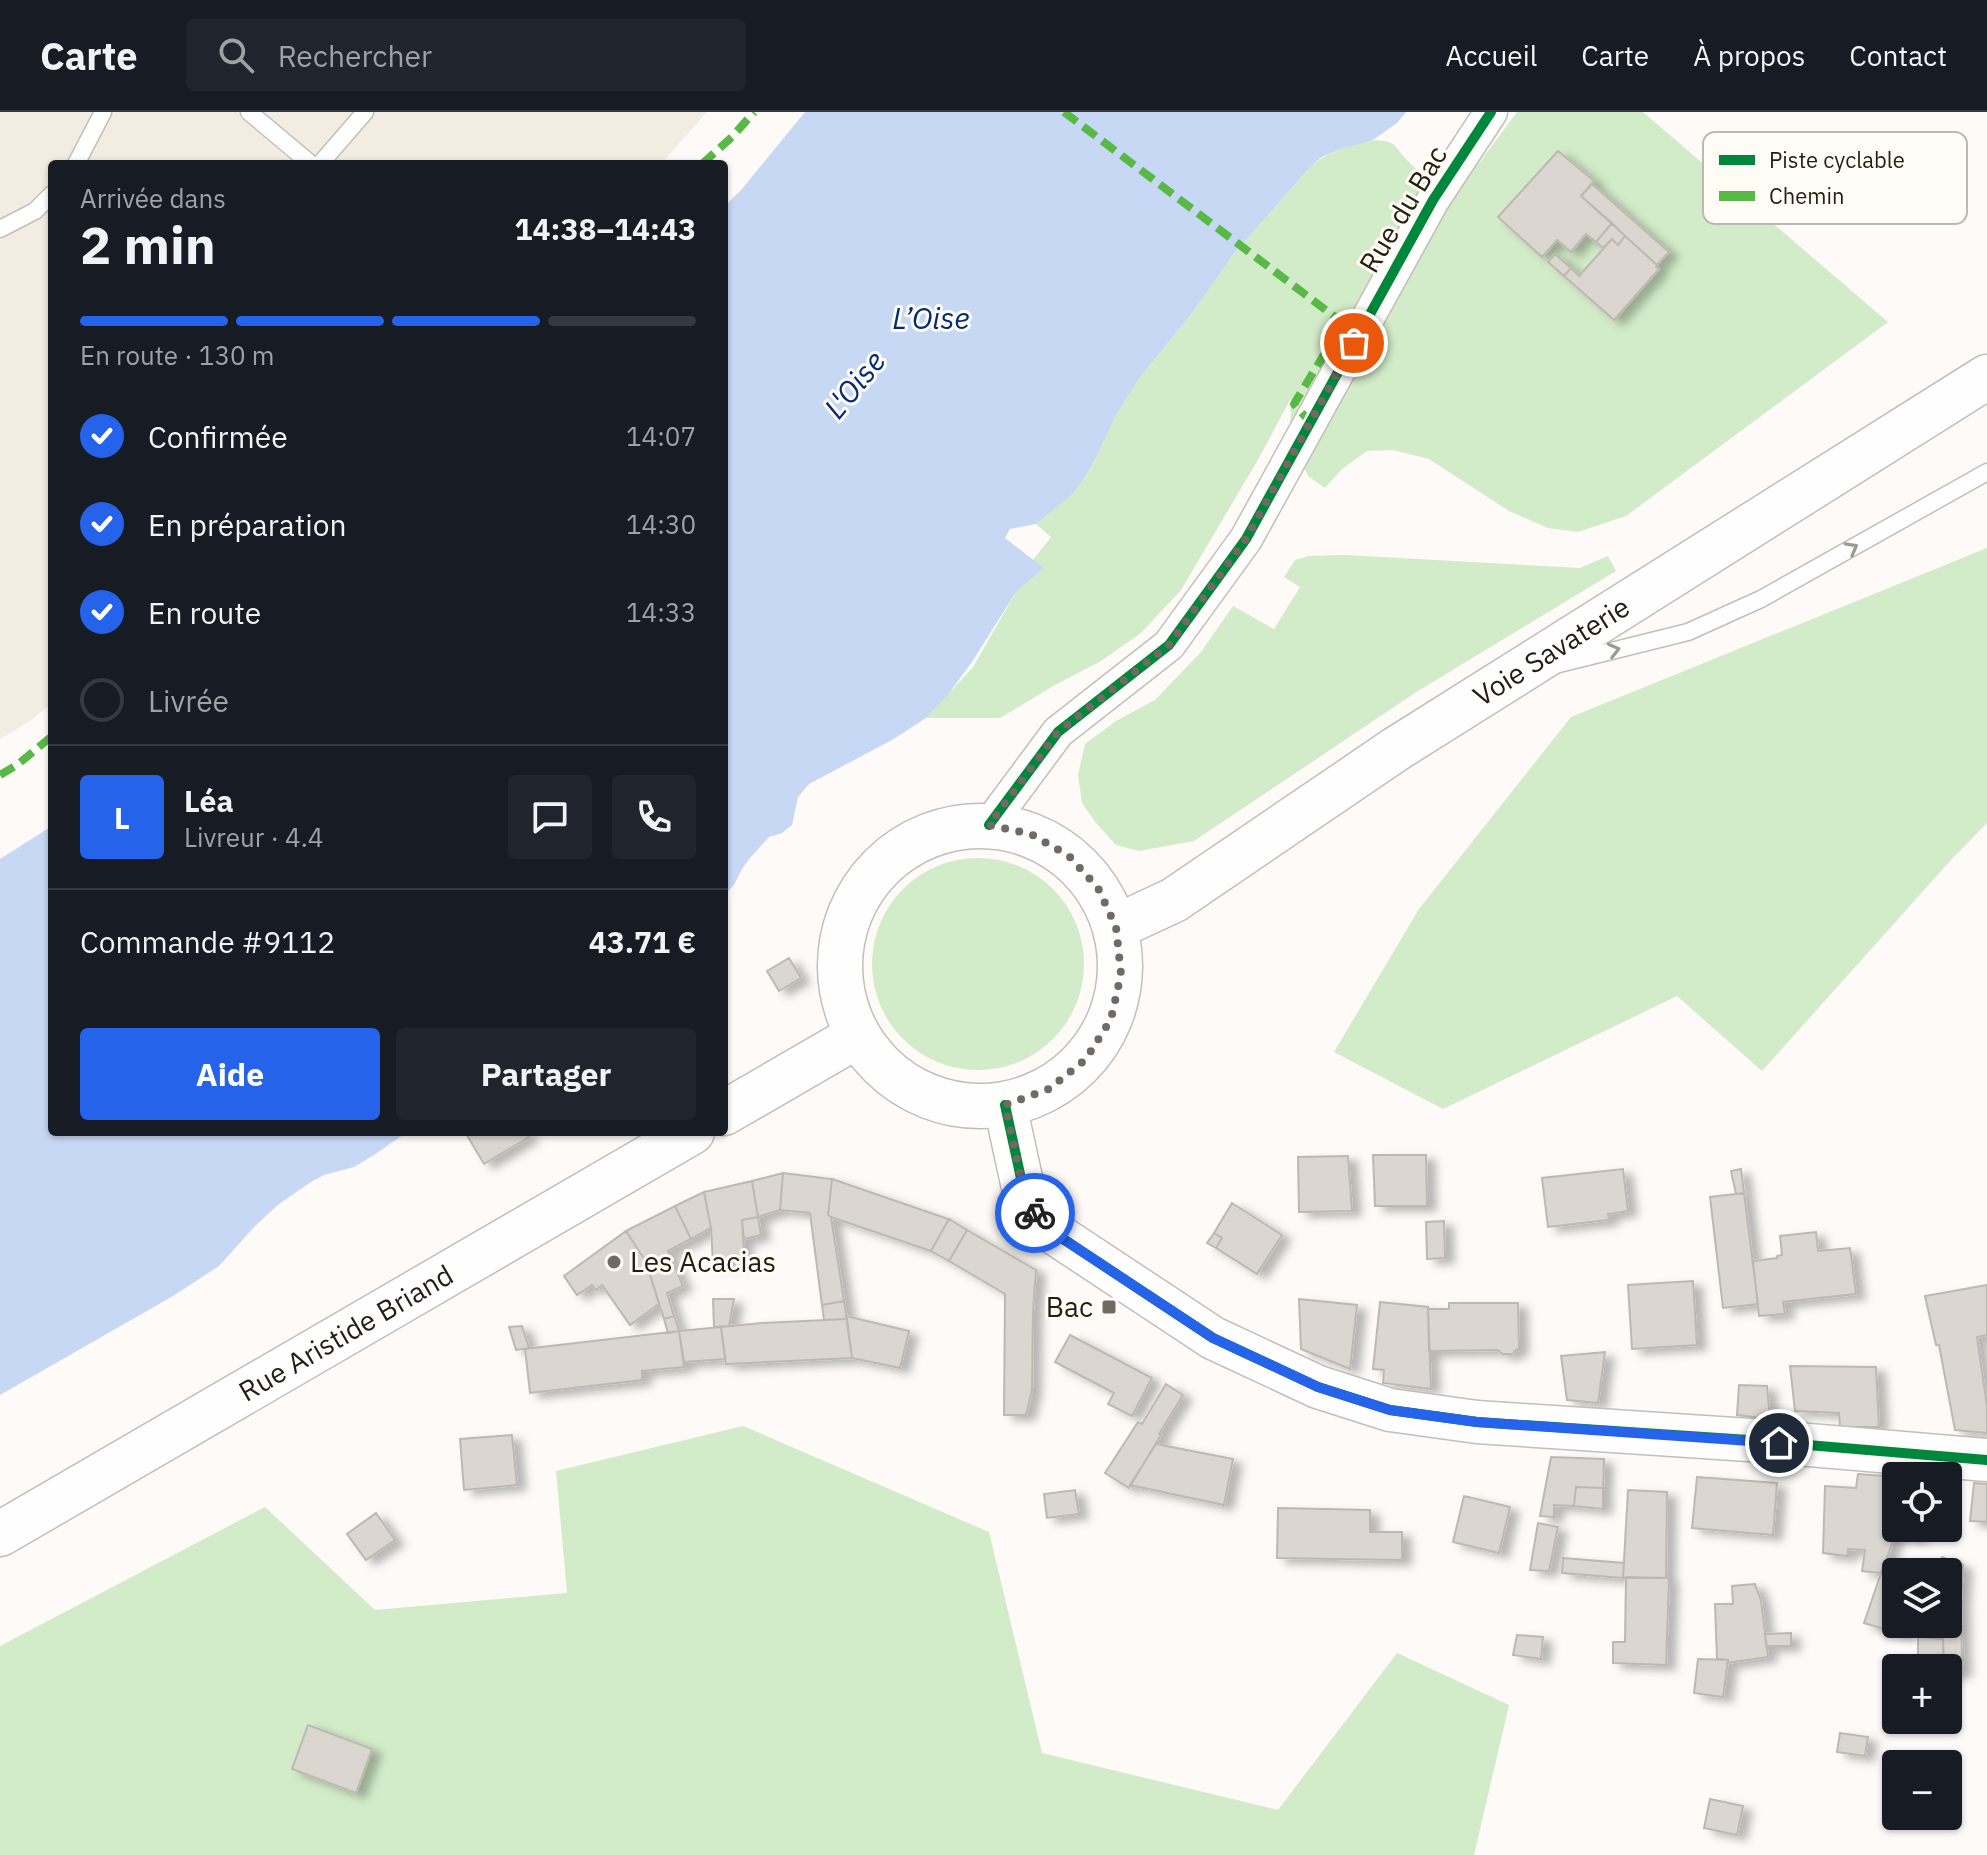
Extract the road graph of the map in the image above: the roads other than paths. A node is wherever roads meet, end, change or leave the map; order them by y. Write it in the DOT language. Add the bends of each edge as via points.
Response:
graph roads {
  1 [pos="103,112"];
  2 [pos="249,112"];
  3 [pos="365,112"];
  4 [pos="1491,112"];
  5 [pos="78,160"];
  6 [pos="306,160"];
  7 [pos="323,160"];
  8 [pos="48,198"];
  9 [pos="0,229"];
  10 [pos="1987,377"];
  11 [pos="1987,472"];
  12 [pos="1511,676"];
  13 [pos="989,825"];
  14 [pos="1116,927"];
  15 [pos="857,1036"];
  16 [pos="1005,1105"];
  17 [pos="728,1111"];
  18 [pos="685,1136"];
  19 [pos="1987,1460"];
  20 [pos="0,1534"];
  1 -- 5 [label="lane"];
  2 -- 6 [label="lane"];
  3 -- 7 [label="lane"];
  4 -- 13 [label="street, Rue du Bac" via="1433,200 1246,539 1169,645 1058,732"];
  8 -- 9 [label="lane"];
  10 -- 12 [label="main road, Voie Savaterie"];
  12 -- 11 [label="lane, one-way" via="1688,632 1761,599"];
  12 -- 14 [label="main road, Voie Savaterie" via="1174,900"];
  13 -- 14 [label="main road" via="1031,834 1069,856 1098,888"];
  13 -- 15 [label="main road" via="945,829 905,845 872,874 849,910 839,953 841,995"];
  14 -- 16 [label="main road" via="1121,974 1111,1019 1086,1059 1049,1089"];
  15 -- 16 [label="main road" via="884,1070 920,1094 962,1106"];
  15 -- 17 [label="main road"];
  16 -- 19 [label="street" via="1022,1183 1039,1223 1213,1338 1318,1387 1390,1410 1477,1422"];
  18 -- 20 [label="main road, Rue Aristide Briand"];
}
